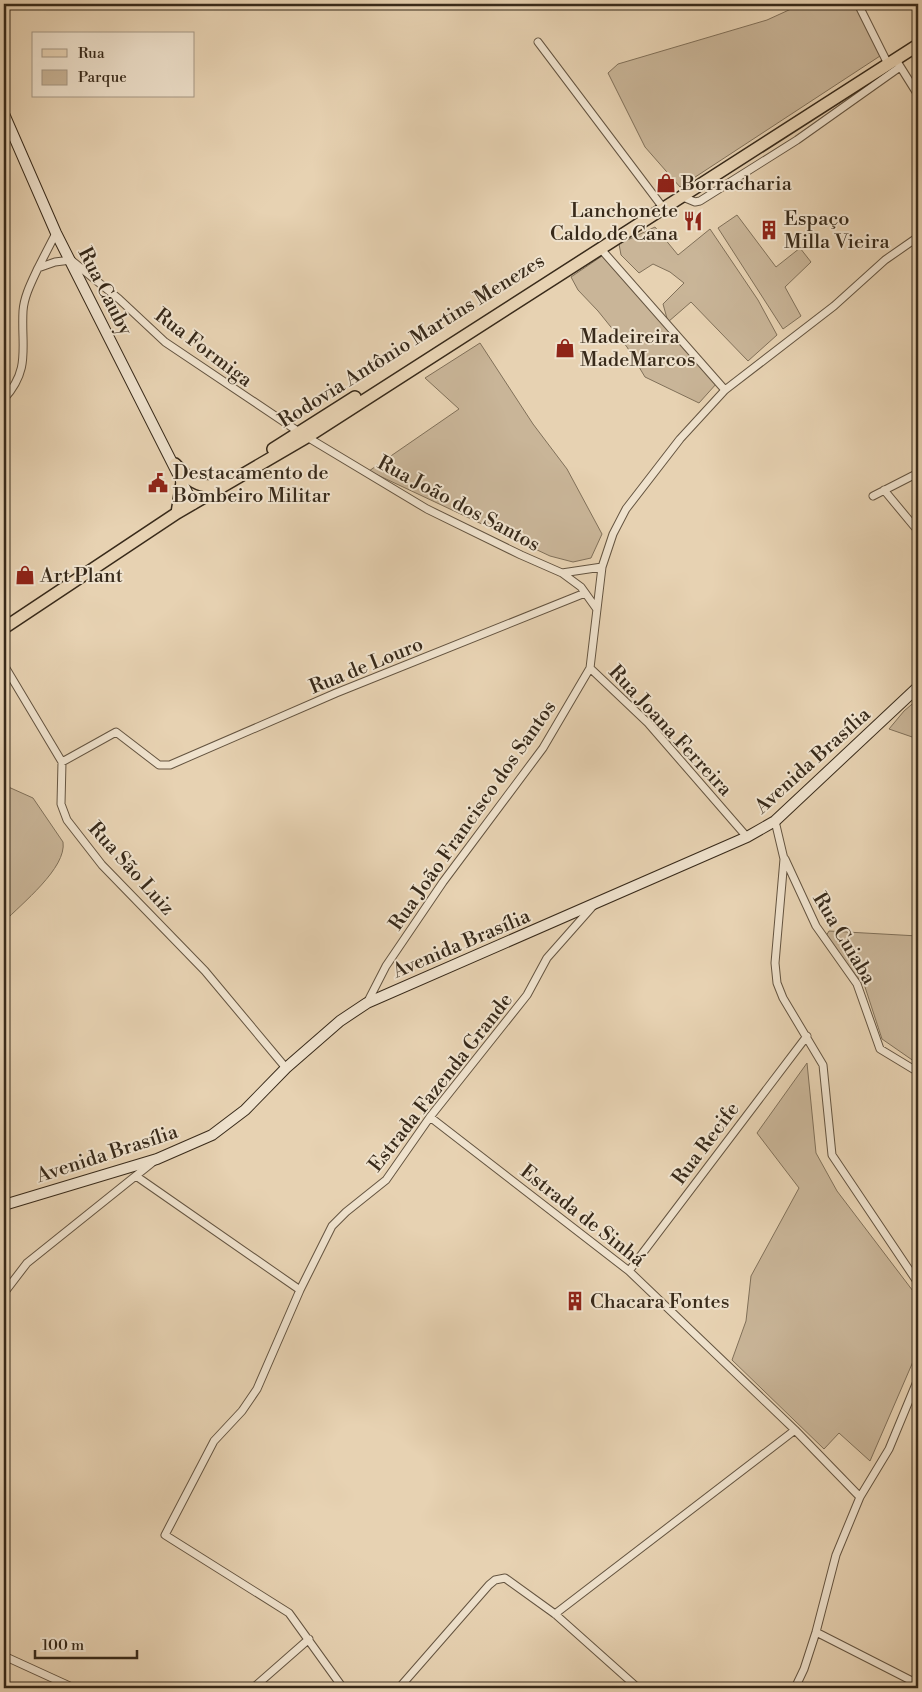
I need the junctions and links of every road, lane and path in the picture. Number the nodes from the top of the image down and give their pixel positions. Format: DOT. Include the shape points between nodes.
graph roads {
  1 [pos="858,4"];
  2 [pos="538,42"];
  3 [pos="918,43"];
  4 [pos="894,63"];
  5 [pos="918,95"];
  6 [pos="4,114"];
  7 [pos="661,205"];
  8 [pos="56,233"];
  9 [pos="918,237"];
  10 [pos="600,248"];
  11 [pos="72,260"];
  12 [pos="38,268"];
  13 [pos="725,390"];
  14 [pos="4,399"];
  15 [pos="303,435"];
  16 [pos="174,464"];
  17 [pos="918,473"];
  18 [pos="182,482"];
  19 [pos="219,484"];
  20 [pos="884,490"];
  21 [pos="204,496"];
  22 [pos="873,496"];
  23 [pos="193,504"];
  24 [pos="177,513"];
  25 [pos="918,531"];
  26 [pos="602,567"];
  27 [pos="562,573"];
  28 [pos="586,593"];
  29 [pos="596,608"];
  30 [pos="4,628"];
  31 [pos="4,665"];
  32 [pos="590,668"];
  33 [pos="918,687"];
  34 [pos="62,762"];
  35 [pos="775,821"];
  36 [pos="747,837"];
  37 [pos="784,859"];
  38 [pos="594,904"];
  39 [pos="367,1003"];
  40 [pos="807,1036"];
  41 [pos="286,1068"];
  42 [pos="918,1072"];
  43 [pos="430,1117"];
  44 [pos="157,1159"];
  45 [pos="136,1176"];
  46 [pos="4,1205"];
  47 [pos="628,1270"];
  48 [pos="918,1283"];
  49 [pos="300,1290"];
  50 [pos="4,1293"];
  51 [pos="918,1379"];
  52 [pos="795,1430"];
  53 [pos="860,1497"];
  54 [pos="555,1614"];
  55 [pos="816,1632"];
  56 [pos="309,1639"];
  57 [pos="4,1656"];
  58 [pos="918,1684"];
  59 [pos="74,1688"];
  60 [pos="254,1688"];
  61 [pos="343,1688"];
  62 [pos="399,1688"];
  63 [pos="638,1688"];
  64 [pos="795,1688"];
  1 -- 4 [label="street"];
  2 -- 7 [label="street"];
  3 -- 4 [label="main road, Rodovia Antônio Martins Menezes"];
  4 -- 5 [label="street"];
  4 -- 7 [label="main road, Rodovia Antônio Martins Menezes"];
  4 -- 10 [label="main road, Rodovia Antônio Martins Menezes"];
  6 -- 8 [label="main road, Rua Cauby"];
  7 -- 15 [label="main road, Rodovia Antônio Martins Menezes" via="506,300"];
  8 -- 11 [label="main road, Rua Cauby"];
  8 -- 12 [label="street"];
  9 -- 13 [label="street, Rua João Francisco dos Santos"];
  10 -- 13 [label="street"];
  10 -- 15 [label="main road, Rodovia Antônio Martins Menezes"];
  11 -- 12 [label="street"];
  11 -- 15 [label="street, Rua Formiga" via="165,342"];
  11 -- 16 [label="main road, Rua Cauby"];
  12 -- 14 [label="street" via="23,310 23,366 18,380"];
  13 -- 26 [label="street, Rua João Francisco dos Santos" via="680,439 626,509"];
  15 -- 19 [label="main road, Rodovia Antônio Martins Menezes"];
  15 -- 21 [label="main road, Rodovia Antônio Martins Menezes"];
  15 -- 27 [label="street, Rua João dos Santos" via="427,509"];
  16 -- 18 [label="main road, Rua Cauby"];
  16 -- 19 [label="main road" via="193,482"];
  17 -- 20 [label="street"];
  18 -- 23 [label="main road, Rua Cauby"];
  18 -- 24 [label="main road"];
  19 -- 21 [label="main road, Rodovia Antônio Martins Menezes"];
  20 -- 22 [label="street"];
  20 -- 25 [label="street"];
  21 -- 23 [label="main road, Rodovia Antônio Martins Menezes"];
  23 -- 24 [label="main road, Rodovia Antônio Martins Menezes"];
  24 -- 30 [label="main road, Rodovia Antônio Martins Menezes"];
  26 -- 27 [label="street"];
  26 -- 29 [label="street, Rua João Francisco dos Santos"];
  27 -- 28 [label="street, Rua João dos Santos"];
  28 -- 29 [label="street, Rua João dos Santos"];
  28 -- 34 [label="street, Rua de Louro" via="336,693 170,765 159,765 119,733 112,733"];
  29 -- 32 [label="street, Rua João Francisco dos Santos"];
  31 -- 34 [label="street"];
  32 -- 36 [label="street, Rua Joana Ferreira" via="648,723"];
  32 -- 39 [label="street, Rua João Francisco dos Santos" via="543,748 443,882 389,962"];
  33 -- 35 [label="main road, Avenida Brasília"];
  34 -- 41 [label="street, Rua São Luiz" via="61,804 67,820 106,869 205,970"];
  35 -- 36 [label="main road, Avenida Brasília"];
  35 -- 37 [label="street"];
  36 -- 38 [label="main road, Avenida Brasília"];
  37 -- 40 [label="street" via="775,974 783,998"];
  37 -- 42 [label="street, Rua Cuiaba" via="816,926 857,984 880,1049"];
  38 -- 39 [label="main road, Avenida Brasília"];
  38 -- 43 [label="street, Estrada Fazenda Grande" via="547,958 527,995"];
  39 -- 41 [label="main road, Avenida Brasília"];
  40 -- 47 [label="street, Rua Recife"];
  40 -- 48 [label="street" via="823,1065 832,1155"];
  41 -- 44 [label="main road, Avenida Brasília" via="245,1110 212,1135"];
  43 -- 47 [label="street, Estrada de Sinhá"];
  43 -- 49 [label="street, Estrada Fazenda Grande" via="386,1180 332,1226"];
  44 -- 45 [label="street"];
  44 -- 46 [label="main road, Avenida Brasília"];
  45 -- 49 [label="street"];
  45 -- 50 [label="street" via="27,1263"];
  47 -- 52 [label="street, Estrada de Sinhá"];
  49 -- 56 [label="street, Estrada Fazenda Grande" via="257,1389 214,1442 165,1535 279,1606 292,1616"];
  51 -- 53 [label="street" via="889,1450"];
  52 -- 53 [label="street, Estrada de Sinhá"];
  52 -- 54 [label="street"];
  53 -- 55 [label="street" via="836,1555"];
  54 -- 62 [label="street" via="511,1580 495,1580"];
  54 -- 63 [label="street"];
  55 -- 58 [label="street"];
  55 -- 64 [label="street"];
  56 -- 60 [label="street"];
  56 -- 61 [label="street"];
  57 -- 59 [label="street"];
}
